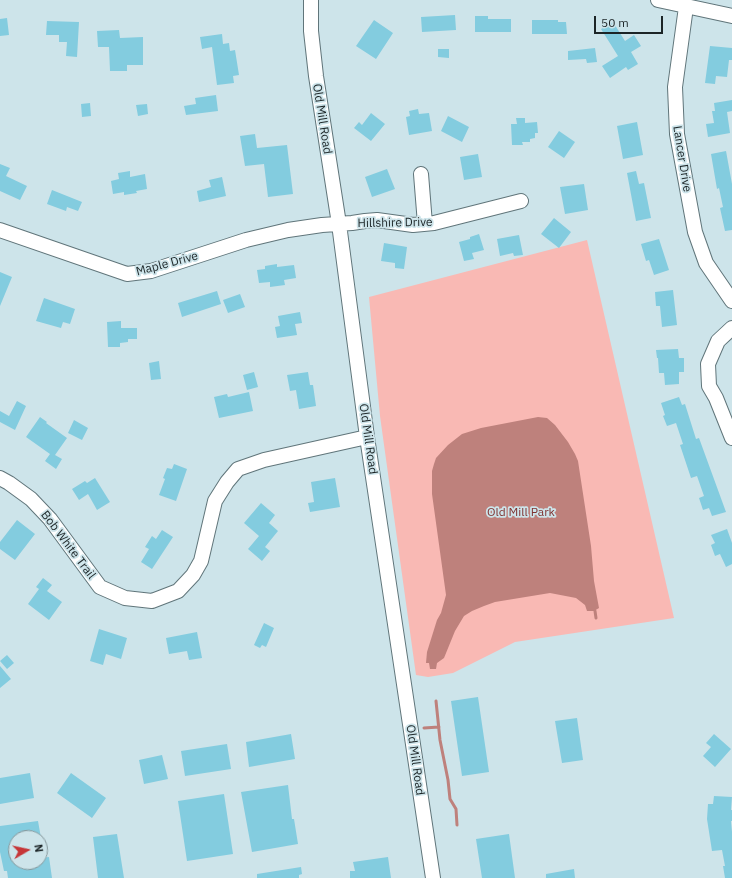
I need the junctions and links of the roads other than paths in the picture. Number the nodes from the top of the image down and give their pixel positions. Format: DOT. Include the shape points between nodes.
graph roads {
  1 [pos="311,0"];
  2 [pos="658,0"];
  3 [pos="686,7"];
  4 [pos="732,16"];
  5 [pos="421,174"];
  6 [pos="521,201"];
  7 [pos="339,224"];
  8 [pos="425,224"];
  9 [pos="0,230"];
  10 [pos="732,302"];
  11 [pos="732,328"];
  12 [pos="367,437"];
  13 [pos="732,438"];
  14 [pos="0,478"];
  15 [pos="433,878"];
  1 -- 7 [label="street, Old Mill Road" via="311,31 316,76"];
  2 -- 3 [label="street"];
  3 -- 4 [label="street"];
  3 -- 10 [label="street, Lancer Drive" via="675,87 677,134 695,232 706,263"];
  5 -- 8 [label="street"];
  6 -- 8 [label="street, Hillshire Drive"];
  7 -- 8 [label="street, Hillshire Drive" via="377,220"];
  7 -- 9 [label="street, Maple Drive" via="264,235 151,271 127,274"];
  7 -- 12 [label="street, Old Mill Road"];
  11 -- 13 [label="street" via="718,341 708,364 709,386"];
  12 -- 14 [label="street, Bob White Trail" via="264,460 238,469 215,501 201,561 193,576 178,591 152,602 125,598 100,587 50,519 31,499"];
  12 -- 15 [label="street, Old Mill Road"];
}
